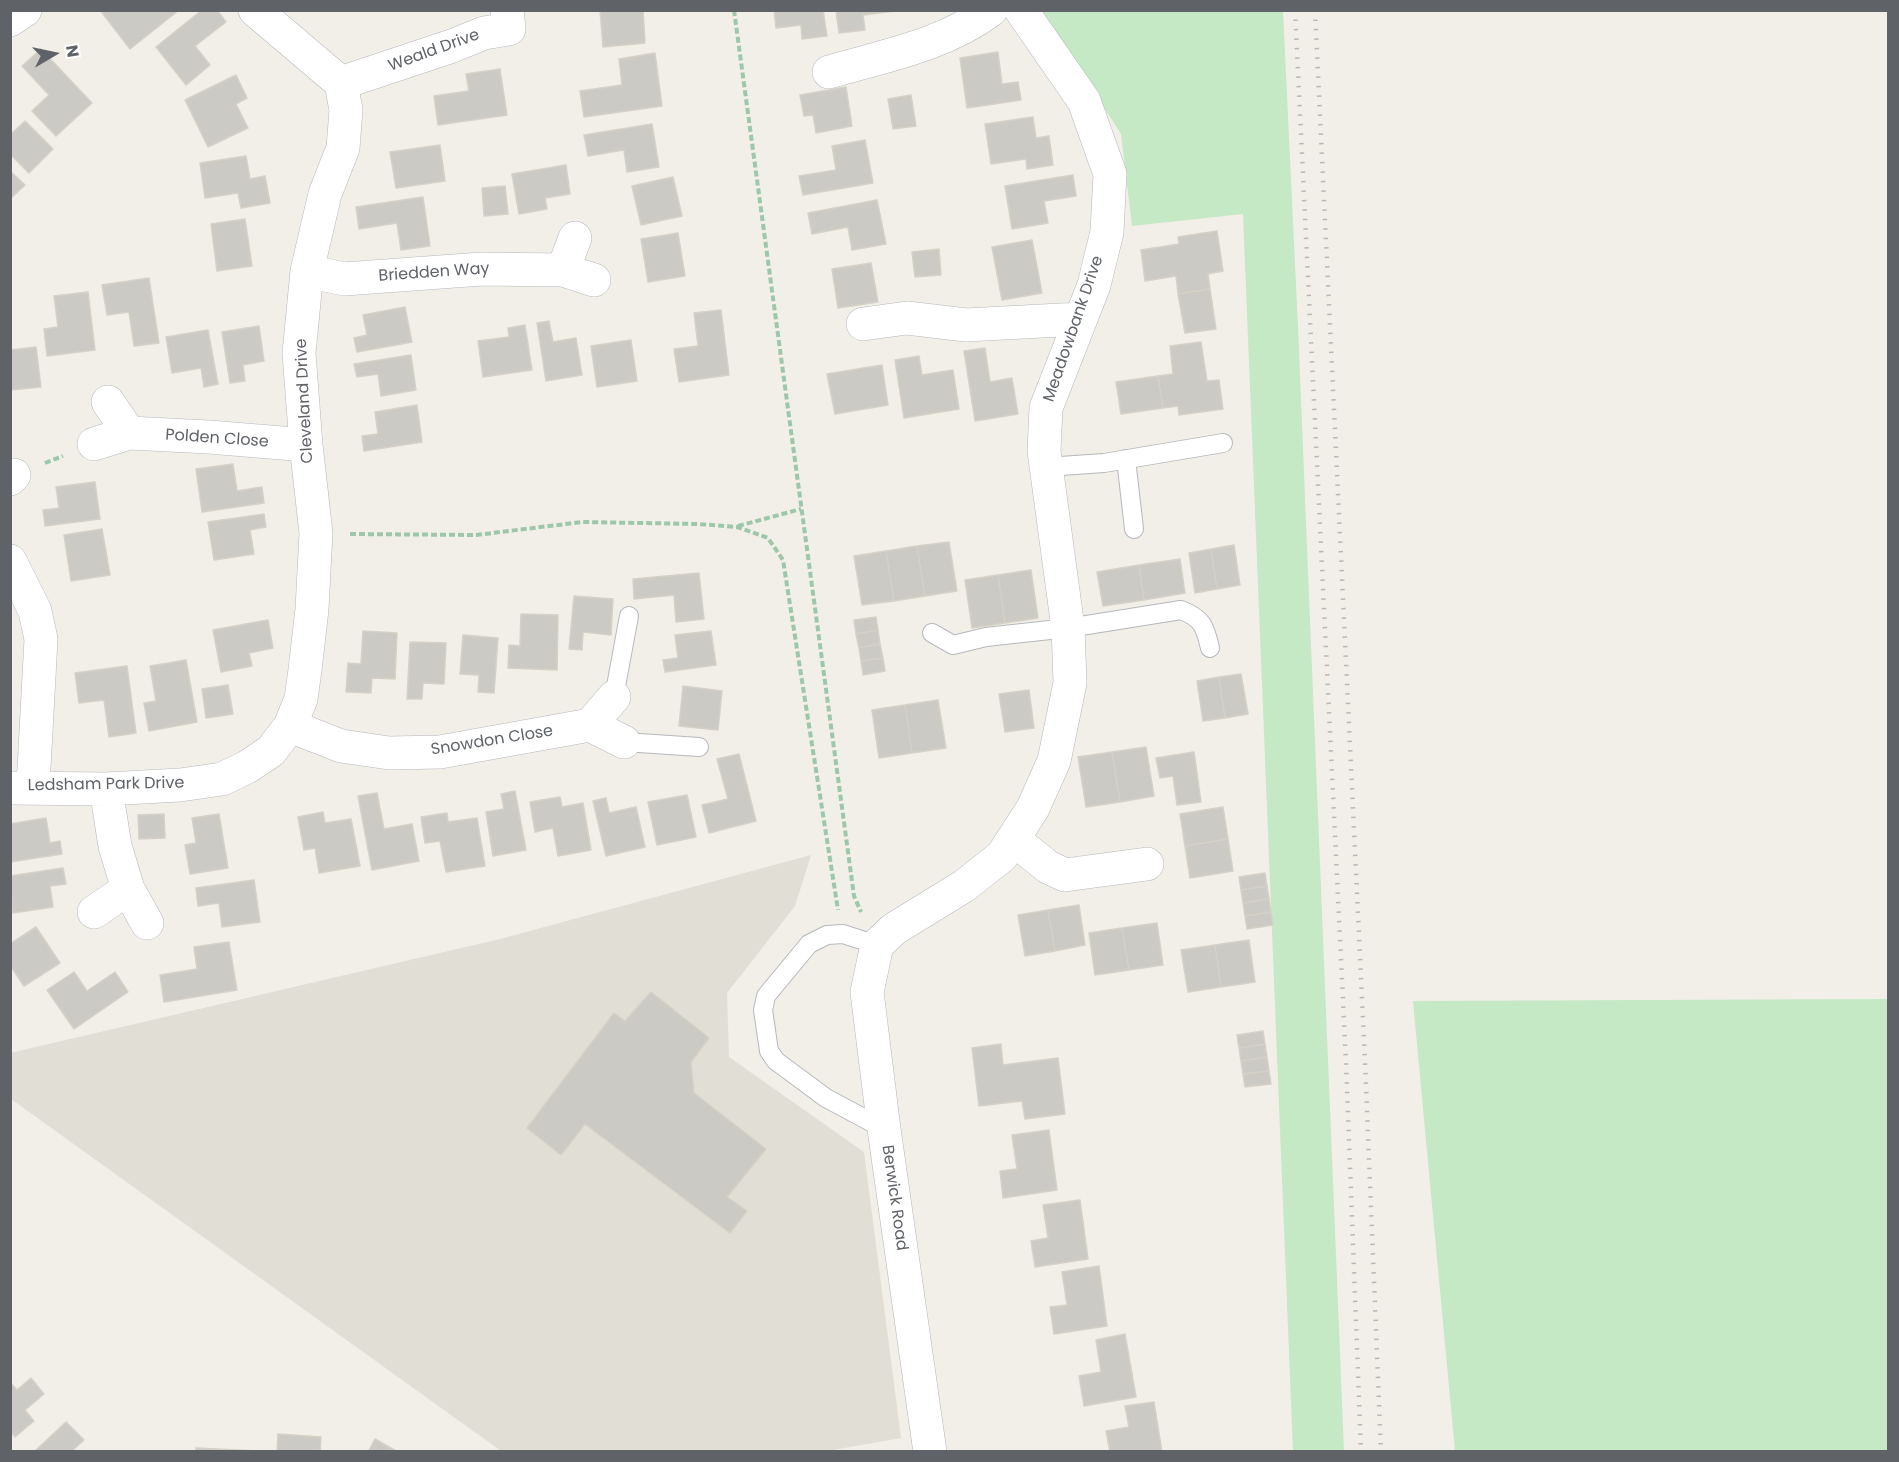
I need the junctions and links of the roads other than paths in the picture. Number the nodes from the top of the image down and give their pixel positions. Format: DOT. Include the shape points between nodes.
graph roads {
  1 [pos="25,10"];
  2 [pos="255,10"];
  3 [pos="507,10"];
  4 [pos="991,10"];
  5 [pos="1021,10"];
  6 [pos="10,20"];
  7 [pos="829,72"];
  8 [pos="341,83"];
  9 [pos="575,238"];
  10 [pos="563,270"];
  11 [pos="307,271"];
  12 [pos="594,280"];
  13 [pos="1080,319"];
  14 [pos="863,324"];
  15 [pos="108,402"];
  16 [pos="129,433"];
  17 [pos="1223,443"];
  18 [pos="94,444"];
  19 [pos="306,445"];
  20 [pos="1126,459"];
  21 [pos="1046,467"];
  22 [pos="1134,529"];
  23 [pos="10,561"];
  24 [pos="629,616"];
  25 [pos="1068,628"];
  26 [pos="932,633"];
  27 [pos="1210,648"];
  28 [pos="615,697"];
  29 [pos="590,725"];
  30 [pos="290,726"];
  31 [pos="624,742"];
  32 [pos="699,747"];
  33 [pos="22,787"];
  34 [pos="106,789"];
  35 [pos="1013,839"];
  36 [pos="1147,864"];
  37 [pos="129,889"];
  38 [pos="94,912"];
  39 [pos="147,923"];
  40 [pos="877,945"];
  41 [pos="884,1129"];
  42 [pos="930,1452"];
  1 -- 6 [label="street"];
  2 -- 8 [label="street"];
  3 -- 8 [label="street, Weald Drive" via="509,29 484,33"];
  4 -- 7 [label="street" via="934,42"];
  5 -- 13 [label="street, Meadowbank Drive" via="1084,101 1110,174 1107,232 1094,285"];
  8 -- 11 [label="street, Cleveland Drive" via="346,110 343,148 326,194"];
  9 -- 10 [label="street"];
  10 -- 11 [label="street, Briedden Way" via="482,268 344,279"];
  10 -- 12 [label="street, Briedden Way"];
  11 -- 19 [label="street, Cleveland Drive" via="299,353"];
  13 -- 14 [label="street" via="966,325 907,318"];
  13 -- 21 [label="street, Meadowbank Drive" via="1046,408"];
  15 -- 16 [label="street"];
  16 -- 18 [label="street, Polden Close"];
  16 -- 19 [label="street, Polden Close"];
  17 -- 20 [label="lane"];
  19 -- 30 [label="street, Cleveland Drive" via="316,533 312,609 301,699"];
  20 -- 21 [label="lane"];
  20 -- 22 [label="lane"];
  21 -- 25 [label="street, Meadowbank Drive"];
  23 -- 33 [label="street" via="36,611 41,639"];
  24 -- 28 [label="lane"];
  25 -- 26 [label="lane" via="953,645"];
  25 -- 27 [label="lane" via="1181,610 1195,616 1206,631"];
  25 -- 35 [label="street, Meadowbank Drive" via="1070,683 1054,761 1033,808"];
  28 -- 29 [label="street"];
  29 -- 30 [label="street, Snowdon Close" via="440,752 389,753 341,746"];
  29 -- 31 [label="street"];
  30 -- 34 [label="street, Ledsham Park Drive" via="271,750 222,779"];
  31 -- 32 [label="lane"];
  33 -- 34 [label="street, Ledsham Park Drive"];
  34 -- 37 [label="street" via="115,846"];
  35 -- 36 [label="street" via="1048,867 1065,875"];
  35 -- 40 [label="street, Meadowbank Drive" via="1002,856 964,886 894,929"];
  37 -- 38 [label="street"];
  37 -- 39 [label="street"];
  40 -- 41 [label="street, Berwick Road" via="867,992"];
  40 -- 41 [label="lane" via="843,934 827,935 809,944 766,996 763,1010 769,1051 776,1061 826,1098"];
  41 -- 42 [label="street, Berwick Road"];
}
